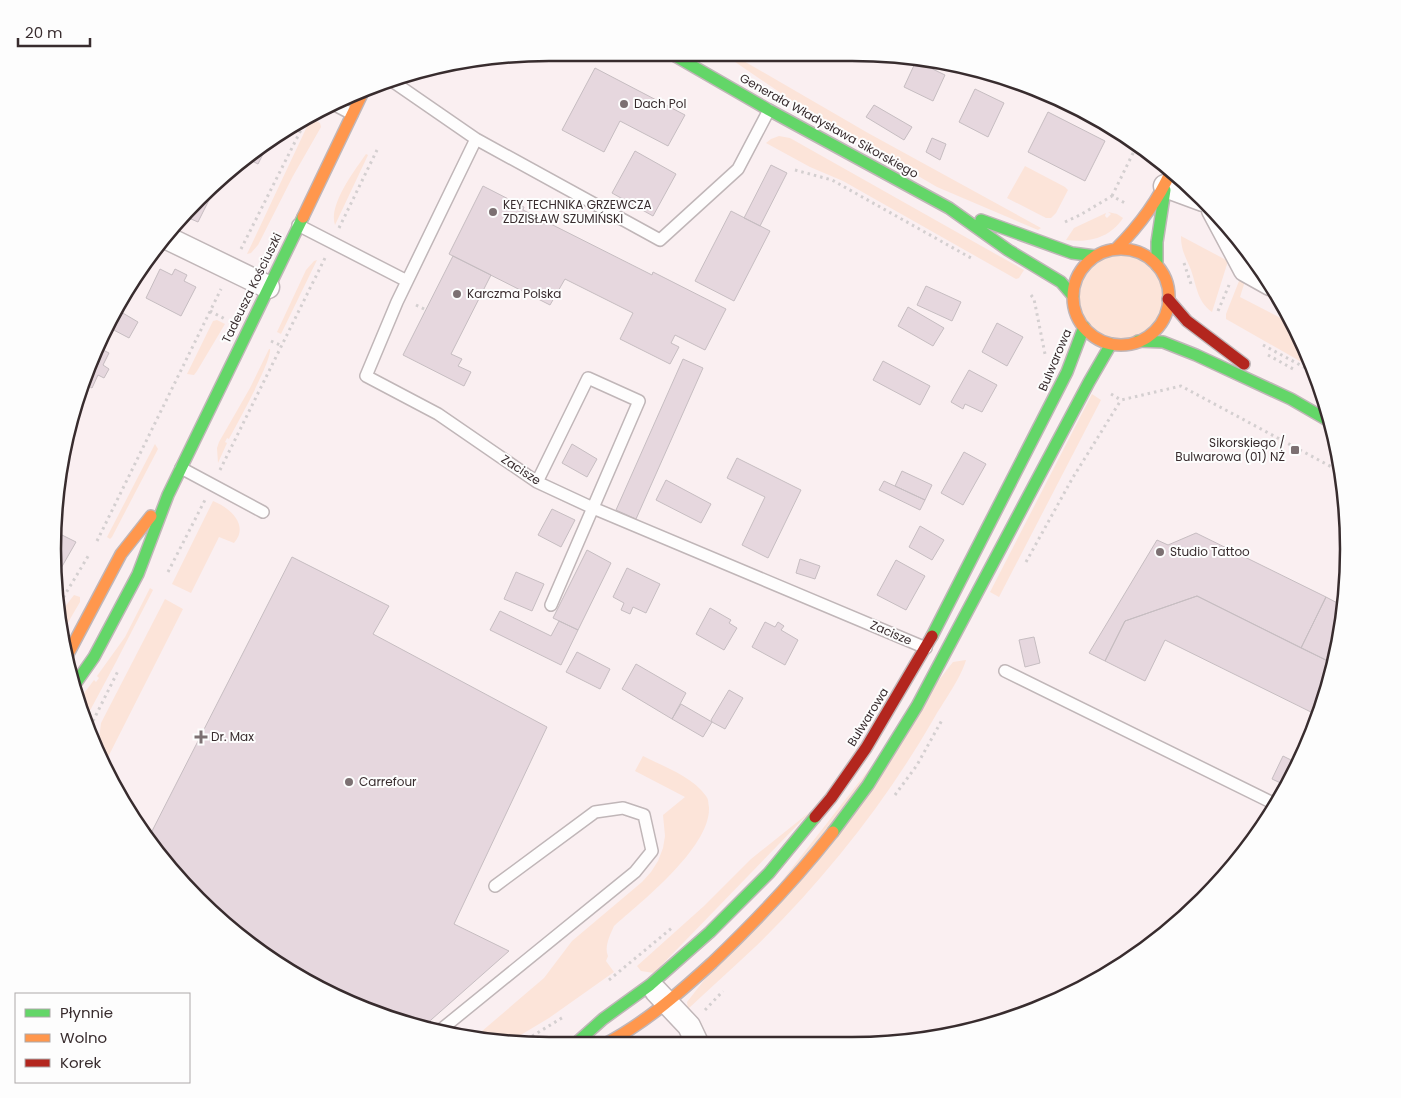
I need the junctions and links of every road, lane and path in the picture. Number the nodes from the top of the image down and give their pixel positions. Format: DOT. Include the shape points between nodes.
graph roads {
  1 [pos="684,61"];
  2 [pos="398,85"];
  3 [pos="359,99"];
  4 [pos="341,108"];
  5 [pos="769,110"];
  6 [pos="352,114"];
  7 [pos="301,129"];
  8 [pos="476,139"];
  9 [pos="377,150"];
  10 [pos="1134,151"];
  11 [pos="795,170"];
  12 [pos="1168,179"];
  13 [pos="1112,196"];
  14 [pos="949,208"];
  15 [pos="298,226"];
  16 [pos="1228,238"];
  17 [pos="172,240"];
  18 [pos="332,243"];
  19 [pos="1116,249"];
  20 [pos="1095,256"];
  21 [pos="1239,259"];
  22 [pos="1183,261"];
  23 [pos="980,263"];
  24 [pos="1157,265"];
  25 [pos="231,269"];
  26 [pos="1257,277"];
  27 [pos="407,281"];
  28 [pos="268,287"];
  29 [pos="1192,288"];
  30 [pos="1073,296"];
  31 [pos="1168,299"];
  32 [pos="1215,319"];
  33 [pos="1084,328"];
  34 [pos="1138,341"];
  35 [pos="1256,342"];
  36 [pos="1111,344"];
  37 [pos="1305,368"];
  38 [pos="1291,399"];
  39 [pos="1121,400"];
  40 [pos="1321,416"];
  41 [pos="1333,467"];
  42 [pos="182,468"];
  43 [pos="537,482"];
  44 [pos="213,485"];
  45 [pos="168,495"];
  46 [pos="593,508"];
  47 [pos="263,512"];
  48 [pos="96,542"];
  49 [pos="91,551"];
  50 [pos="164,580"];
  51 [pos="64,597"];
  52 [pos="551,605"];
  53 [pos="72,647"];
  54 [pos="926,648"];
  55 [pos="121,666"];
  56 [pos="1005,671"];
  57 [pos="79,678"];
  58 [pos="93,722"];
  59 [pos="1269,801"];
  60 [pos="495,886"];
  61 [pos="676,924"];
  62 [pos="604,984"];
  63 [pos="650,985"];
  64 [pos="666,1003"];
  65 [pos="446,1025"];
  66 [pos="583,1037"];
  67 [pos="621,1037"];
  68 [pos="694,1037"];
  1 -- 5 [label="main road, Generała Władysława Sikorskiego"];
  2 -- 8 [label="lane"];
  3 -- 6 [label="main road, Tadeusza Kościuszki"];
  4 -- 6 [label="lane"];
  5 -- 8 [label="lane" via="738,169 660,240"];
  5 -- 14 [label="main road, Generała Władysława Sikorskiego"];
  6 -- 15 [label="main road, Tadeusza Kościuszki"];
  7 -- 25 [label="path"];
  8 -- 27 [label="lane, Zacisze"];
  9 -- 18 [label="path"];
  10 -- 13 [label="path"];
  11 -- 23 [label="path" via="832,180"];
  12 -- 19 [label="main road" via="1130,236"];
  12 -- 24 [label="main road" via="1157,242"];
  14 -- 20 [label="main road, Generała Władysława Sikorskiego" via="1072,253"];
  14 -- 30 [label="main road, Generała Władysława Sikorskiego" via="1008,250 1061,282"];
  15 -- 18 [label="lane"];
  15 -- 28 [label="main road, Tadeusza Kościuszki"];
  16 -- 21 [label="street"];
  17 -- 25 [label="street"];
  18 -- 27 [label="lane"];
  18 -- 44 [label="path"];
  19 -- 20 [label="main road"];
  19 -- 24 [label="main road" via="1138,252"];
  20 -- 30 [label="main road" via="1079,273"];
  21 -- 26 [label="street" via="1245,270"];
  21 -- 32 [label="path"];
  22 -- 29 [label="path"];
  24 -- 31 [label="main road" via="1164,276"];
  25 -- 28 [label="street"];
  25 -- 48 [label="path"];
  27 -- 43 [label="lane, Zacisze" via="366,376 438,414"];
  28 -- 42 [label="main road, Tadeusza Kościuszki"];
  30 -- 33 [label="main road" via="1074,307"];
  31 -- 34 [label="main road" via="1160,325"];
  31 -- 38 [label="main road" via="1187,321"];
  33 -- 36 [label="main road"];
  33 -- 54 [label="main road, Bulwarowa" via="1067,372"];
  34 -- 36 [label="main road"];
  34 -- 38 [label="main road" via="1163,342"];
  35 -- 37 [label="path"];
  36 -- 64 [label="main road" via="948,649 889,752 851,809 809,863 758,918"];
  38 -- 40 [label="main road"];
  39 -- 41 [label="path" via="1181,386"];
  42 -- 44 [label="lane"];
  42 -- 45 [label="main road, Tadeusza Kościuszki"];
  43 -- 46 [label="lane, Zacisze"];
  43 -- 46 [label="lane" via="588,378 631,397 639,401"];
  44 -- 47 [label="lane"];
  44 -- 50 [label="path"];
  45 -- 53 [label="main road, Tadeusza Kościuszki" via="121,554"];
  45 -- 57 [label="main road, Tadeusza Kościuszki" via="138,574 94,657"];
  46 -- 52 [label="lane"];
  46 -- 54 [label="lane, Zacisze"];
  49 -- 51 [label="path"];
  54 -- 63 [label="main road, Bulwarowa" via="866,748 791,848 745,898"];
  55 -- 58 [label="path"];
  56 -- 59 [label="lane"];
  60 -- 65 [label="lane" via="595,812 623,808 644,815 652,851 635,872"];
  61 -- 62 [label="path"];
  63 -- 64 [label="street"];
  63 -- 66 [label="main road, Bulwarowa"];
  64 -- 67 [label="main road"];
  64 -- 68 [label="street" via="689,1026"];
}
